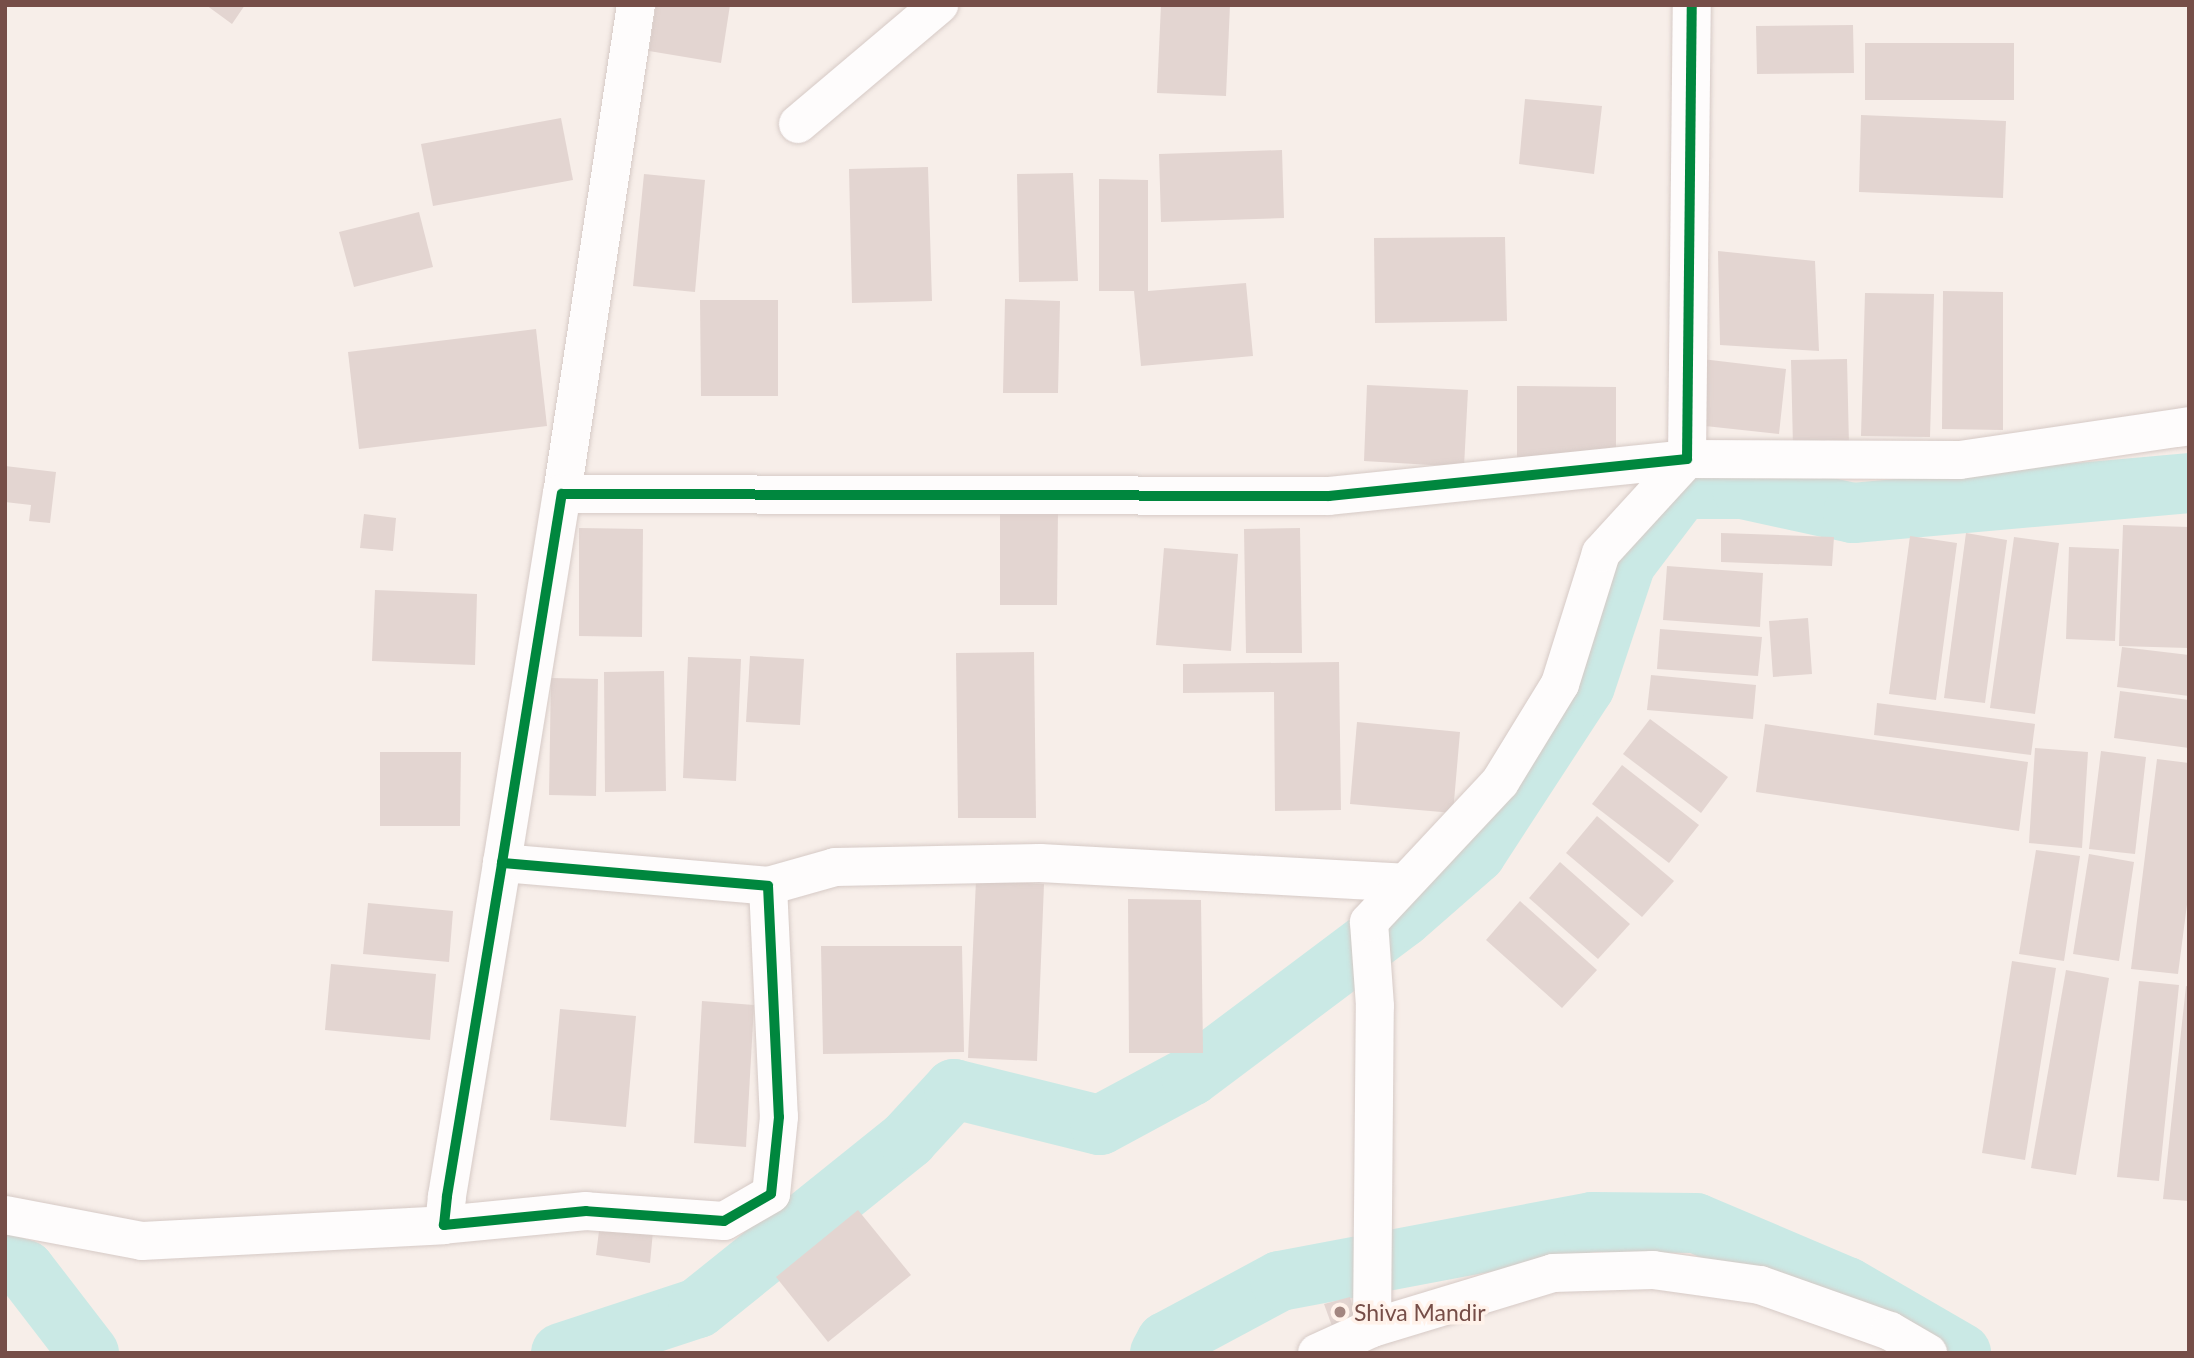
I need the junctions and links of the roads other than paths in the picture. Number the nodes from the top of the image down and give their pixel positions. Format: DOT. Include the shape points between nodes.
graph roads {
  1 [pos="636,5"];
  2 [pos="939,5"];
  3 [pos="1692,5"];
  4 [pos="798,124"];
  5 [pos="2189,426"];
  6 [pos="1687,459"];
  7 [pos="562,494"];
  8 [pos="502,863"];
  9 [pos="1404,883"];
  10 [pos="768,886"];
  11 [pos="5,1215"];
  12 [pos="444,1224"];
  13 [pos="1371,1315"];
  14 [pos="1317,1353"];
  15 [pos="1928,1353"];
  1 -- 7 [label="street"];
  2 -- 4 [label="street"];
  3 -- 6 [label="street"];
  5 -- 6 [label="street" via="1960,460"];
  6 -- 7 [label="street" via="1329,496"];
  6 -- 9 [label="street" via="1601,553 1560,684 1500,782"];
  7 -- 8 [label="street"];
  8 -- 10 [label="street"];
  8 -- 12 [label="street"];
  9 -- 10 [label="street" via="1040,863 835,867"];
  9 -- 13 [label="street" via="1368,922 1375,1006"];
  10 -- 12 [label="street" via="779,1117 771,1194 724,1221 586,1212"];
  11 -- 12 [label="street" via="142,1241"];
  13 -- 14 [label="street"];
  13 -- 15 [label="street" via="1553,1273 1653,1270 1760,1285 1891,1331"];
}
